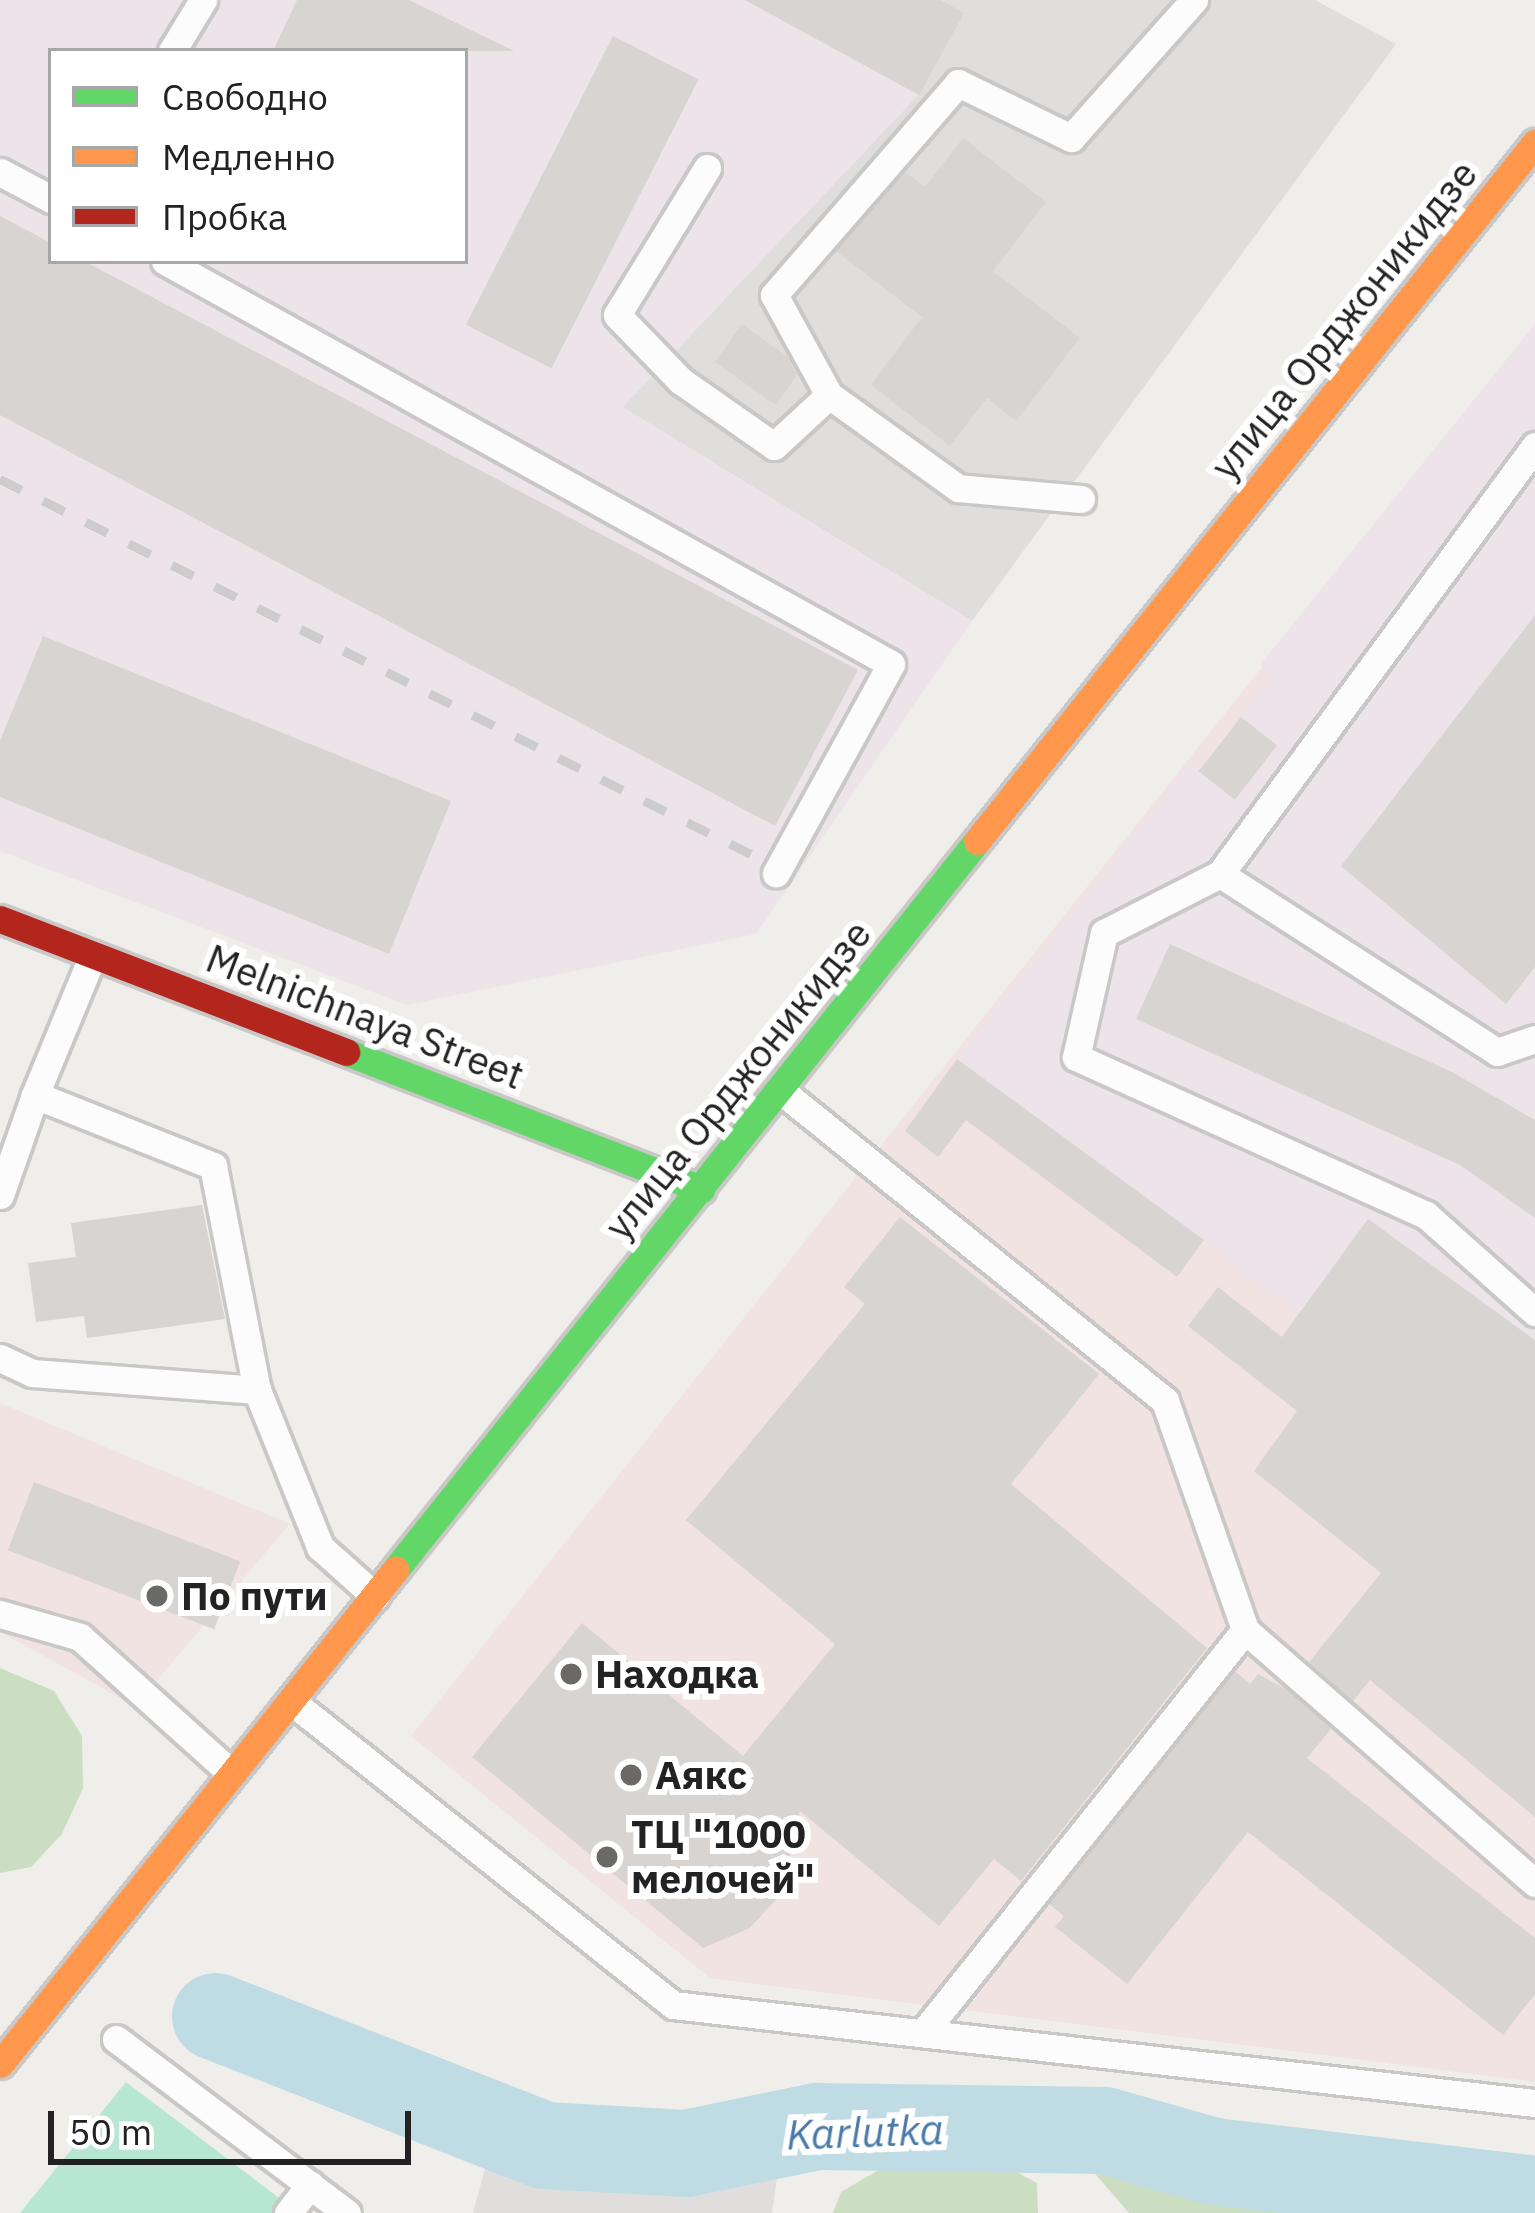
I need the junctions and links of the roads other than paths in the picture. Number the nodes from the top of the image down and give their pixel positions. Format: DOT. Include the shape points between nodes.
graph roads {
  1 [pos="203,0"];
  2 [pos="1194,0"];
  3 [pos="174,48"];
  4 [pos="1535,143"];
  5 [pos="707,168"];
  6 [pos="0,172"];
  7 [pos="48,197"];
  8 [pos="170,264"];
  9 [pos="829,395"];
  10 [pos="1535,446"];
  11 [pos="1082,500"];
  12 [pos="776,873"];
  13 [pos="1220,874"];
  14 [pos="0,919"];
  15 [pos="94,955"];
  16 [pos="1535,1039"];
  17 [pos="780,1090"];
  18 [pos="34,1095"];
  19 [pos="701,1190"];
  20 [pos="0,1195"];
  21 [pos="1535,1312"];
  22 [pos="0,1358"];
  23 [pos="257,1390"];
  24 [pos="375,1595"];
  25 [pos="0,1614"];
  26 [pos="1245,1630"];
  27 [pos="291,1702"];
  28 [pos="235,1776"];
  29 [pos="1535,1883"];
  30 [pos="923,2033"];
  31 [pos="116,2039"];
  32 [pos="0,2063"];
  33 [pos="1535,2103"];
  34 [pos="310,2185"];
  35 [pos="288,2213"];
  36 [pos="347,2213"];
  1 -- 3 [label="lane"];
  2 -- 9 [label="lane" via="1071,138 958,83 774,295"];
  4 -- 17 [label="main road, улица Орджоникидзе"];
  5 -- 9 [label="lane" via="617,315 681,381 774,446"];
  6 -- 7 [label="lane"];
  8 -- 12 [label="lane" via="891,664"];
  9 -- 11 [label="lane" via="958,488"];
  10 -- 13 [label="lane"];
  13 -- 16 [label="lane" via="1497,1052"];
  13 -- 21 [label="lane" via="1104,933 1076,1058 1426,1215"];
  14 -- 15 [label="main road, Melnichnaya Street"];
  15 -- 18 [label="lane"];
  15 -- 19 [label="main road, Melnichnaya Street"];
  17 -- 19 [label="main road, улица Орджоникидзе"];
  17 -- 26 [label="lane" via="1165,1401"];
  18 -- 20 [label="lane"];
  18 -- 23 [label="lane" via="213,1166"];
  19 -- 24 [label="main road, улица Орджоникидзе"];
  22 -- 23 [label="lane" via="32,1373"];
  23 -- 24 [label="lane" via="320,1547"];
  24 -- 27 [label="main road, улица Орджоникидзе"];
  25 -- 28 [label="lane" via="80,1637"];
  26 -- 29 [label="lane"];
  26 -- 30 [label="lane"];
  27 -- 28 [label="main road, улица Орджоникидзе"];
  27 -- 30 [label="lane" via="673,2005"];
  28 -- 32 [label="main road, улица Орджоникидзе"];
  30 -- 33 [label="lane"];
  31 -- 34 [label="lane"];
  34 -- 35 [label="lane"];
  34 -- 36 [label="lane"];
}
